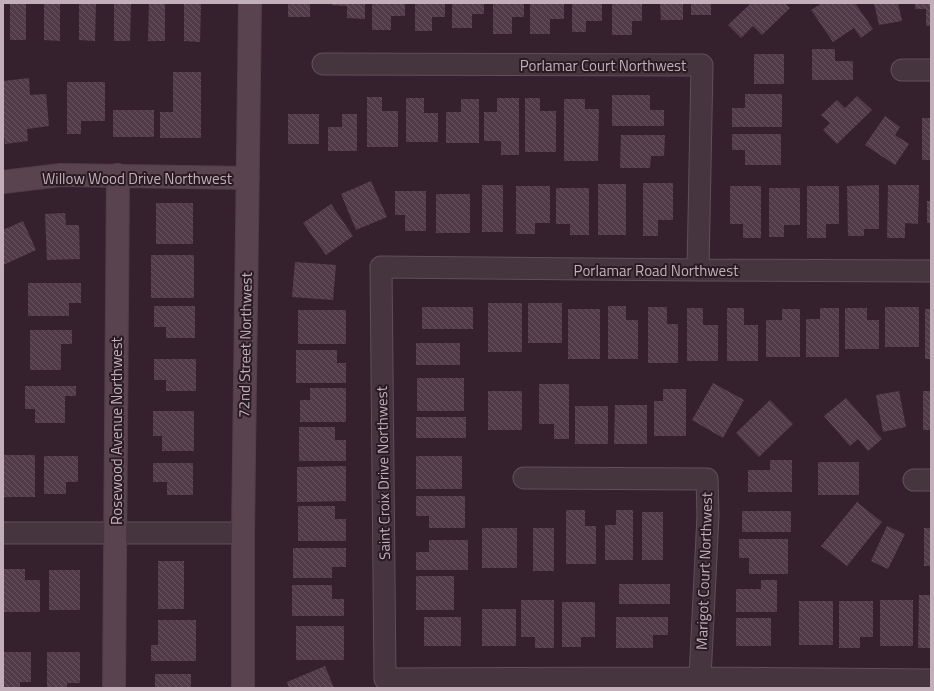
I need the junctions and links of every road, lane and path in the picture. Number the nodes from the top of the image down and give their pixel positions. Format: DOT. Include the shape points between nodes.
graph roads {
  1 [pos="250,3"];
  2 [pos="324,64"];
  3 [pos="902,70"];
  4 [pos="931,70"];
  5 [pos="118,175"];
  6 [pos="248,178"];
  7 [pos="3,182"];
  8 [pos="381,267"];
  9 [pos="698,270"];
  10 [pos="931,271"];
  11 [pos="524,478"];
  12 [pos="3,533"];
  13 [pos="116,533"];
  14 [pos="243,533"];
  15 [pos="700,678"];
  16 [pos="931,680"];
  17 [pos="601,684"];
  18 [pos="114,688"];
  19 [pos="243,688"];
  1 -- 6 [label="street, 72nd Street Northwest"];
  2 -- 9 [label="street, Porlamar Court Northwest" via="702,65"];
  3 -- 4 [label="street"];
  5 -- 6 [label="street, Willow Wood Drive Northwest"];
  5 -- 7 [label="street, Willow Wood Drive Northwest" via="61,174"];
  5 -- 13 [label="street, Rosewood Avenue Northwest"];
  6 -- 14 [label="street, 72nd Street Northwest"];
  8 -- 9 [label="street, Porlamar Road Northwest"];
  8 -- 17 [label="street, Saint Croix Drive Northwest" via="385,679"];
  9 -- 10 [label="street, Porlamar Road Northwest"];
  11 -- 15 [label="street, Marigot Court Northwest" via="707,479 708,516"];
  12 -- 13 [label="street"];
  13 -- 14 [label="street"];
  13 -- 18 [label="street, Rosewood Avenue Northwest"];
  14 -- 19 [label="street, 72nd Street Northwest"];
  15 -- 16 [label="street"];
  15 -- 17 [label="street"];
}
